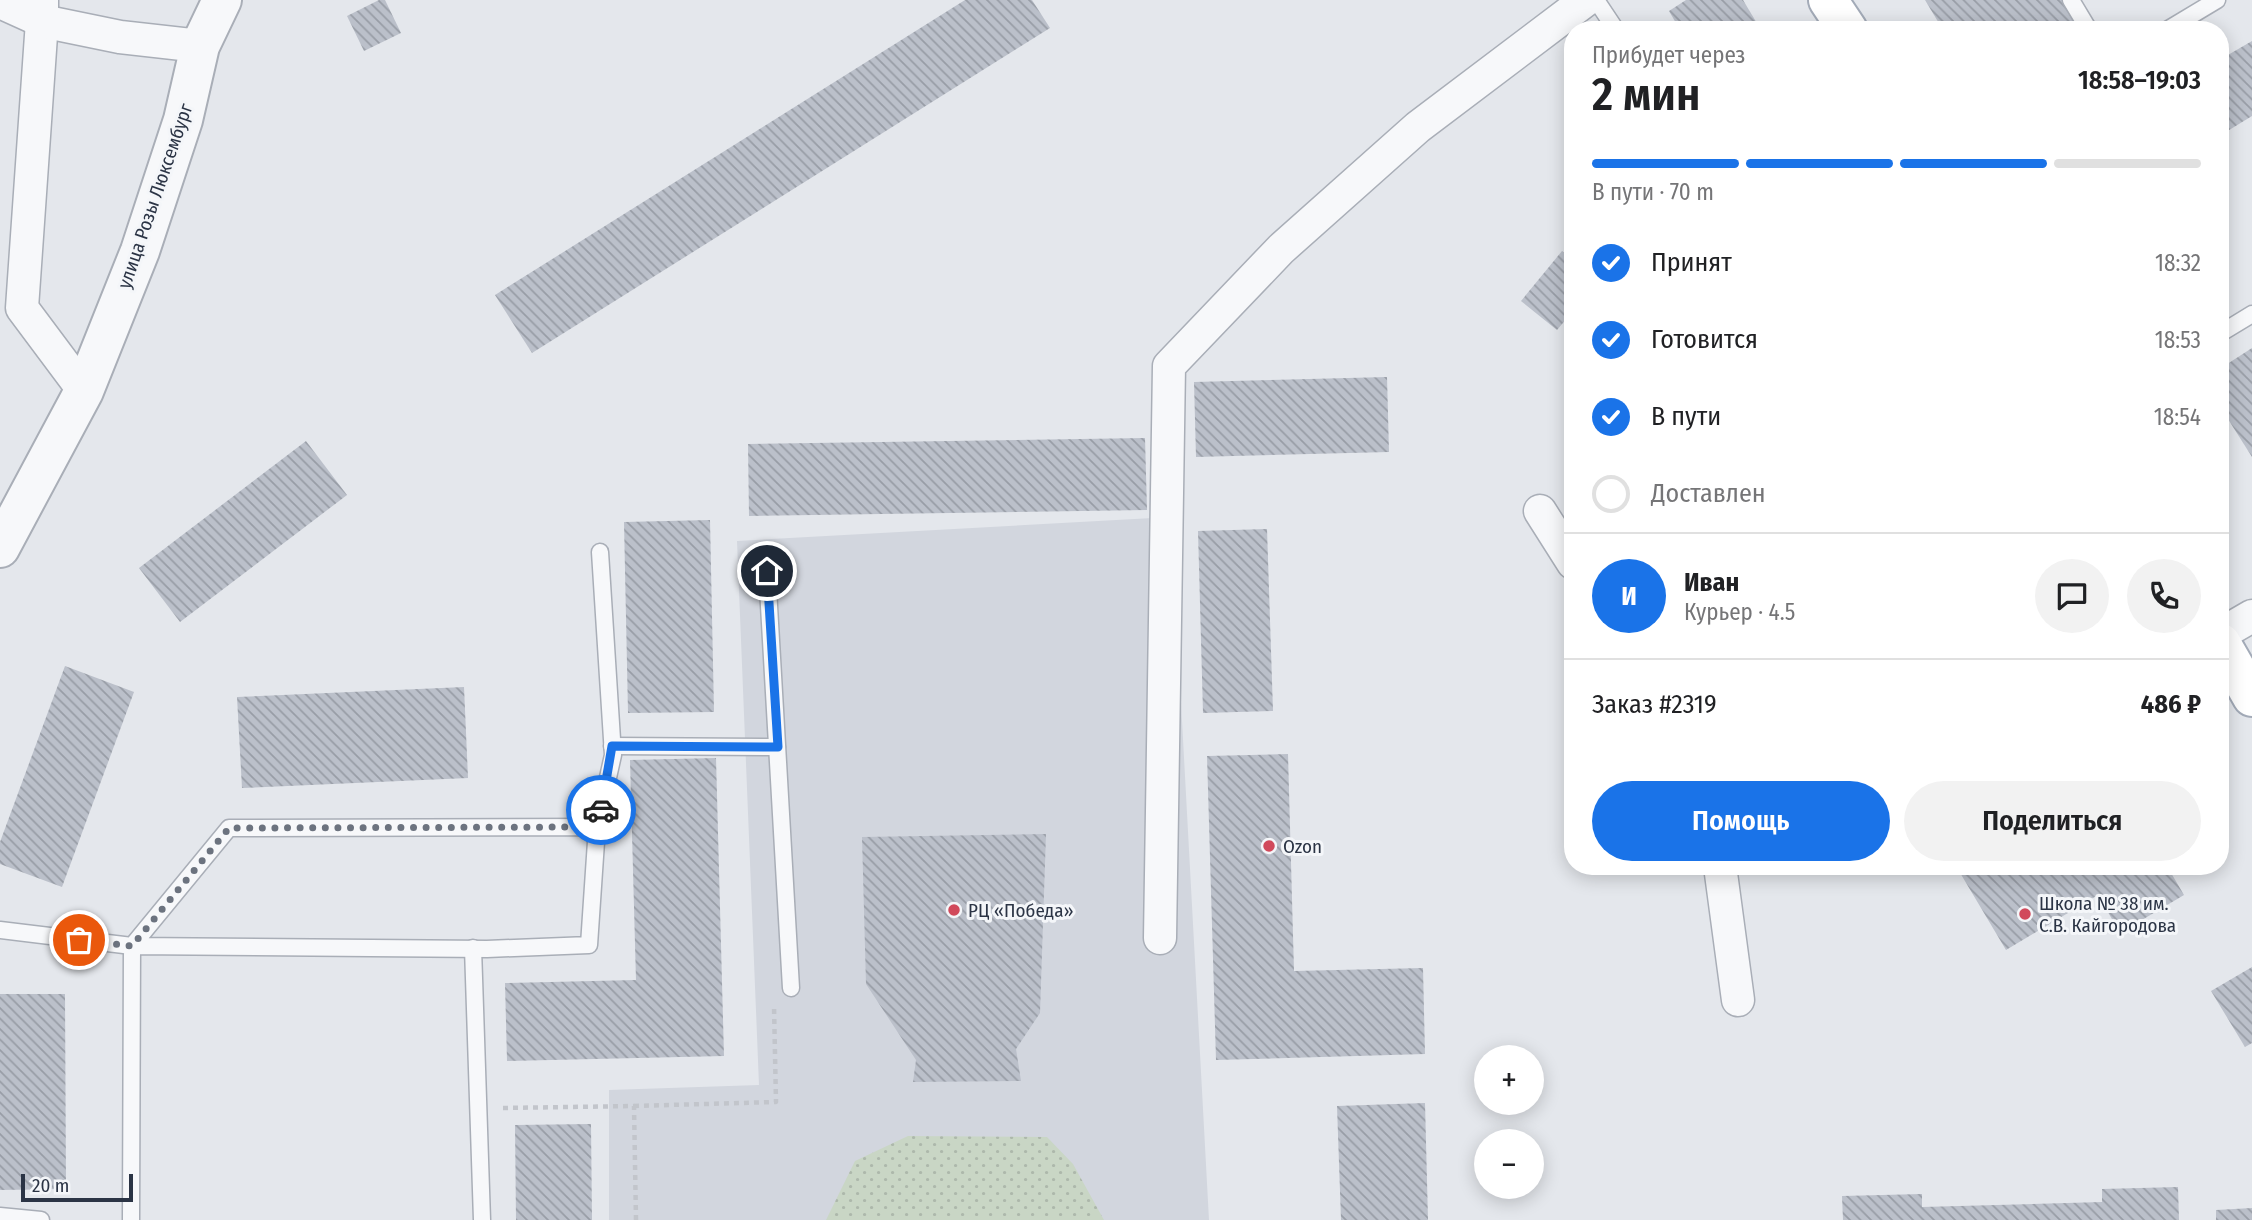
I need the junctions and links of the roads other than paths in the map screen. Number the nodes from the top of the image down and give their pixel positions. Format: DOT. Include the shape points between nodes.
graph roads {
  1 [pos="222,0"];
  2 [pos="1586,0"];
  3 [pos="1596,0"];
  4 [pos="1828,0"];
  5 [pos="2071,0"];
  6 [pos="2217,0"];
  7 [pos="0,2"];
  8 [pos="42,11"];
  9 [pos="1610,21"];
  10 [pos="1842,21"];
  11 [pos="2084,21"];
  12 [pos="2182,21"];
  13 [pos="201,46"];
  14 [pos="2252,314"];
  15 [pos="2229,328"];
  16 [pos="83,391"];
  17 [pos="1540,510"];
  18 [pos="0,548"];
  19 [pos="1564,549"];
  20 [pos="600,552"];
  21 [pos="767,571"];
  22 [pos="2252,616"];
  23 [pos="2229,629"];
  24 [pos="2229,657"];
  25 [pos="2252,697"];
  26 [pos="612,746"];
  27 [pos="778,747"];
  28 [pos="597,827"];
  29 [pos="1721,875"];
  30 [pos="0,930"];
  31 [pos="1160,938"];
  32 [pos="132,946"];
  33 [pos="473,948"];
  34 [pos="791,988"];
  35 [pos="1738,1000"];
  36 [pos="0,1216"];
  37 [pos="41,1220"];
  38 [pos="131,1220"];
  39 [pos="482,1220"];
  1 -- 13 [label="street, улица Розы Люксембург"];
  2 -- 31 [label="street" via="1418,127 1281,250 1169,366"];
  3 -- 9 [label="lane"];
  4 -- 10 [label="main road"];
  5 -- 11 [label="lane"];
  6 -- 12 [label="lane"];
  7 -- 8 [label="street"];
  8 -- 13 [label="street" via="120,37"];
  8 -- 16 [label="street" via="22,308"];
  13 -- 16 [label="street, улица Розы Люксембург" via="183,120 140,251"];
  14 -- 15 [label="lane"];
  16 -- 18 [label="street, улица Розы Люксембург"];
  17 -- 19 [label="street"];
  20 -- 26 [label="lane"];
  21 -- 27 [label="lane"];
  22 -- 23 [label="street"];
  24 -- 25 [label="main road"];
  26 -- 27 [label="lane"];
  26 -- 28 [label="lane"];
  27 -- 34 [label="lane"];
  28 -- 32 [label="lane" via="229,828"];
  28 -- 33 [label="lane" via="589,945"];
  29 -- 35 [label="street"];
  30 -- 32 [label="lane"];
  32 -- 33 [label="lane"];
  32 -- 38 [label="lane"];
  33 -- 39 [label="lane"];
  36 -- 37 [label="lane"];
}
